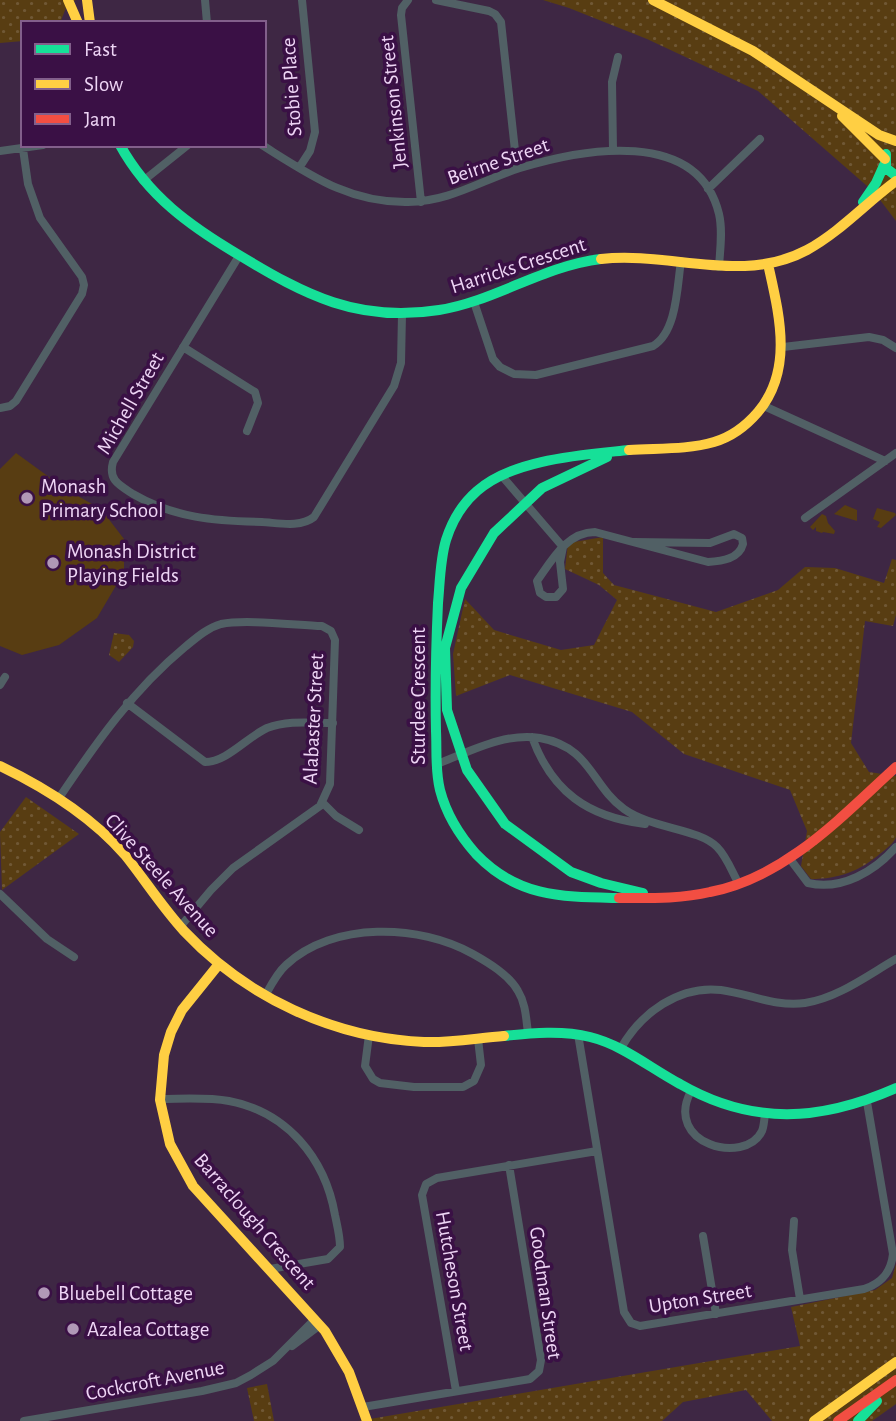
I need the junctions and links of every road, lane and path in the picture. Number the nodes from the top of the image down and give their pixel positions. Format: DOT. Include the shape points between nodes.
graph roads {
  1 [pos="68,0"];
  2 [pos="87,0"];
  3 [pos="205,0"];
  4 [pos="302,0"];
  5 [pos="408,0"];
  6 [pos="436,0"];
  7 [pos="653,0"];
  8 [pos="77,21"];
  9 [pos="90,21"];
  10 [pos="207,21"];
  11 [pos="618,57"];
  12 [pos="824,98"];
  13 [pos="760,139"];
  14 [pos="896,143"];
  15 [pos="33,147"];
  16 [pos="121,147"];
  17 [pos="186,147"];
  18 [pos="265,147"];
  19 [pos="23,149"];
  20 [pos="613,150"];
  21 [pos="0,151"];
  22 [pos="885,161"];
  23 [pos="299,168"];
  24 [pos="517,169"];
  25 [pos="896,178"];
  26 [pos="143,181"];
  27 [pos="708,188"];
  28 [pos="421,202"];
  29 [pos="849,221"];
  30 [pos="239,256"];
  31 [pos="681,261"];
  32 [pos="768,264"];
  33 [pos="719,267"];
  34 [pos="474,302"];
  35 [pos="402,314"];
  36 [pos="183,347"];
  37 [pos="783,347"];
  38 [pos="896,348"];
  39 [pos="764,405"];
  40 [pos="0,408"];
  41 [pos="247,431"];
  42 [pos="624,451"];
  43 [pos="896,453"];
  44 [pos="885,461"];
  45 [pos="501,475"];
  46 [pos="524,501"];
  47 [pos="805,518"];
  48 [pos="634,542"];
  49 [pos="563,547"];
  50 [pos="440,585"];
  51 [pos="459,588"];
  52 [pos="127,703"];
  53 [pos="332,723"];
  54 [pos="532,737"];
  55 [pos="461,755"];
  56 [pos="437,764"];
  57 [pos="0,766"];
  58 [pos="896,767"];
  59 [pos="59,798"];
  60 [pos="614,800"];
  61 [pos="323,803"];
  62 [pos="605,815"];
  63 [pos="659,826"];
  64 [pos="359,830"];
  65 [pos="896,847"];
  66 [pos="789,859"];
  67 [pos="586,878"];
  68 [pos="739,884"];
  69 [pos="0,894"];
  70 [pos="666,896"];
  71 [pos="584,897"];
  72 [pos="180,927"];
  73 [pos="74,957"];
  74 [pos="896,959"];
  75 [pos="219,964"];
  76 [pos="265,996"];
  77 [pos="528,1033"];
  78 [pos="578,1034"];
  79 [pos="369,1035"];
  80 [pos="478,1039"];
  81 [pos="621,1048"];
  82 [pos="896,1088"];
  83 [pos="691,1091"];
  84 [pos="159,1098"];
  85 [pos="867,1102"];
  86 [pos="765,1115"];
  87 [pos="597,1150"];
  88 [pos="509,1166"];
  89 [pos="896,1203"];
  90 [pos="885,1205"];
  91 [pos="794,1221"];
  92 [pos="703,1236"];
  93 [pos="270,1269"];
  94 [pos="800,1299"];
  95 [pos="716,1314"];
  96 [pos="318,1322"];
  97 [pos="896,1363"];
  98 [pos="896,1380"];
  99 [pos="896,1387"];
  100 [pos="456,1391"];
  101 [pos="363,1407"];
  102 [pos="821,1419"];
  103 [pos="24,1421"];
  104 [pos="367,1421"];
  105 [pos="838,1421"];
  106 [pos="858,1421"];
  1 -- 8 [label="street"];
  2 -- 9 [label="street"];
  3 -- 10 [label="street"];
  4 -- 23 [label="street, Stobie Place" via="315,132"];
  5 -- 28 [label="street, Jenkinson Street" via="401,15"];
  6 -- 24 [label="street" via="489,11 501,22"];
  7 -- 12 [label="street" via="752,51"];
  11 -- 20 [label="street" via="612,82"];
  12 -- 14 [label="street"];
  12 -- 22 [label="street"];
  13 -- 27 [label="street"];
  14 -- 22 [label="street, Harricks Crescent"];
  15 -- 19 [label="street"];
  16 -- 26 [label="street, Harricks Crescent"];
  17 -- 26 [label="street"];
  18 -- 23 [label="street, Beirne Street"];
  19 -- 21 [label="street"];
  19 -- 40 [label="street" via="40,218 84,285 16,401"];
  20 -- 24 [label="street, Beirne Street"];
  20 -- 27 [label="street, Beirne Street" via="668,158"];
  22 -- 25 [label="street"];
  22 -- 29 [label="street, Harricks Crescent" via="876,183"];
  23 -- 28 [label="street, Beirne Street" via="354,195 387,202"];
  24 -- 28 [label="street, Beirne Street" via="453,195"];
  25 -- 29 [label="street, Harricks Crescent"];
  26 -- 30 [label="street, Harricks Crescent" via="178,217"];
  27 -- 33 [label="street" via="720,222"];
  29 -- 32 [label="street, Harricks Crescent" via="821,243"];
  30 -- 35 [label="street, Harricks Crescent" via="322,300"];
  30 -- 36 [label="street, Michell Street"];
  31 -- 33 [label="street, Harricks Crescent"];
  31 -- 34 [label="street, Harricks Crescent" via="636,256 583,261"];
  31 -- 34 [label="street" via="670,328 660,342 536,375 514,374 493,359"];
  32 -- 33 [label="street, Harricks Crescent"];
  32 -- 37 [label="street, Sturdee Crescent"];
  34 -- 35 [label="street, Harricks Crescent"];
  35 -- 36 [label="street, Michell Street" via="401,363 394,386 318,513 304,523 186,516 146,501 113,479 113,462"];
  36 -- 41 [label="street" via="255,392 258,404"];
  37 -- 38 [label="street" via="869,337"];
  37 -- 39 [label="street, Sturdee Crescent" via="778,377"];
  39 -- 42 [label="street, Sturdee Crescent" via="740,430 717,442 693,448"];
  39 -- 44 [label="street"];
  42 -- 45 [label="street, Sturdee Crescent"];
  42 -- 46 [label="street, Sturdee Crescent" via="574,470"];
  43 -- 44 [label="street"];
  44 -- 47 [label="street"];
  45 -- 46 [label="street"];
  45 -- 50 [label="street, Sturdee Crescent" via="472,495 452,523 442,555"];
  46 -- 49 [label="street"];
  46 -- 51 [label="street, Sturdee Crescent" via="480,550"];
  48 -- 48 [label="street" via="710,542 734,534 743,544 737,555 708,562"];
  48 -- 49 [label="street" via="591,532"];
  49 -- 49 [label="street" via="563,589 556,597 546,597 537,581"];
  50 -- 51 [label="street"];
  50 -- 56 [label="street, Sturdee Crescent" via="434,654"];
  51 -- 55 [label="street, Sturdee Crescent" via="448,626 443,677"];
  52 -- 53 [label="street" via="205,762 215,761 280,724"];
  52 -- 53 [label="street, Alabaster Street" via="177,653 214,626 322,626 335,640"];
  52 -- 59 [label="street, Alabaster Street"];
  53 -- 61 [label="street, Alabaster Street" via="330,784"];
  54 -- 55 [label="street" via="502,740"];
  54 -- 60 [label="street" via="560,744 581,758"];
  54 -- 62 [label="street" via="559,785 583,805"];
  55 -- 56 [label="street"];
  55 -- 67 [label="street, Sturdee Crescent" via="483,796 512,831 549,860"];
  56 -- 71 [label="street, Sturdee Crescent" via="450,817 481,859 532,890"];
  57 -- 59 [label="street, Clive Steele Avenue"];
  58 -- 66 [label="street, Sturdee Crescent"];
  59 -- 72 [label="street, Clive Steele Avenue" via="118,848"];
  60 -- 62 [label="street"];
  60 -- 63 [label="street"];
  61 -- 64 [label="street"];
  61 -- 72 [label="street, Alabaster Street" via="225,875"];
  62 -- 63 [label="street"];
  63 -- 68 [label="street" via="715,845"];
  65 -- 66 [label="street" via="861,875 830,884 808,883"];
  66 -- 68 [label="street, Sturdee Crescent"];
  67 -- 70 [label="street, Sturdee Crescent"];
  67 -- 71 [label="street"];
  68 -- 70 [label="street, Sturdee Crescent" via="702,894"];
  69 -- 73 [label="street" via="47,939"];
  70 -- 71 [label="street, Sturdee Crescent"];
  72 -- 75 [label="street, Clive Steele Avenue"];
  74 -- 81 [label="street" via="841,990 808,1002 774,1003 722,990 691,992 654,1010"];
  75 -- 76 [label="street, Clive Steele Avenue"];
  75 -- 84 [label="street, Barraclough Crescent" via="183,1008 171,1032 161,1065"];
  76 -- 77 [label="street" via="284,967 328,941 365,932 413,932 456,945 503,975 523,1000"];
  76 -- 79 [label="street, Clive Steele Avenue" via="315,1020"];
  77 -- 78 [label="street, Clive Steele Avenue"];
  77 -- 80 [label="street, Clive Steele Avenue"];
  78 -- 81 [label="street, Clive Steele Avenue"];
  78 -- 87 [label="street, Upton Street"];
  79 -- 80 [label="street, Clive Steele Avenue" via="423,1042"];
  79 -- 80 [label="street" via="368,1073 380,1083 414,1087 463,1087 474,1082 481,1065"];
  81 -- 83 [label="street, Clive Steele Avenue"];
  82 -- 85 [label="street, Clive Steele Avenue"];
  83 -- 86 [label="street, Clive Steele Avenue" via="735,1109"];
  83 -- 86 [label="street" via="684,1106 685,1119 711,1146 728,1149 753,1140 761,1133"];
  84 -- 93 [label="street, Barraclough Crescent" via="167,1139 181,1169"];
  84 -- 93 [label="street" via="208,1099 250,1107 279,1121 309,1149 329,1186 340,1247 328,1259"];
  85 -- 86 [label="street, Clive Steele Avenue" via="817,1114"];
  85 -- 90 [label="street, Upton Street"];
  87 -- 88 [label="street, Hutcheson Street"];
  87 -- 95 [label="street, Upton Street" via="627,1318 640,1326"];
  88 -- 100 [label="street, Goodman Street" via="542,1364 530,1379"];
  88 -- 100 [label="street, Hutcheson Street" via="437,1178 423,1190"];
  89 -- 90 [label="street"];
  90 -- 94 [label="street, Upton Street" via="893,1254 882,1280 864,1289"];
  91 -- 94 [label="street" via="792,1250"];
  92 -- 95 [label="street"];
  93 -- 96 [label="street, Barraclough Crescent"];
  94 -- 95 [label="street, Upton Street"];
  96 -- 101 [label="street, Barraclough Crescent" via="344,1362"];
  96 -- 103 [label="street, Cockcroft Avenue" via="251,1376 220,1388"];
  97 -- 102 [label="street"];
  98 -- 105 [label="street"];
  99 -- 106 [label="street"];
  100 -- 101 [label="street, Goodman Street"];
  101 -- 104 [label="street, Barraclough Crescent"];
}
